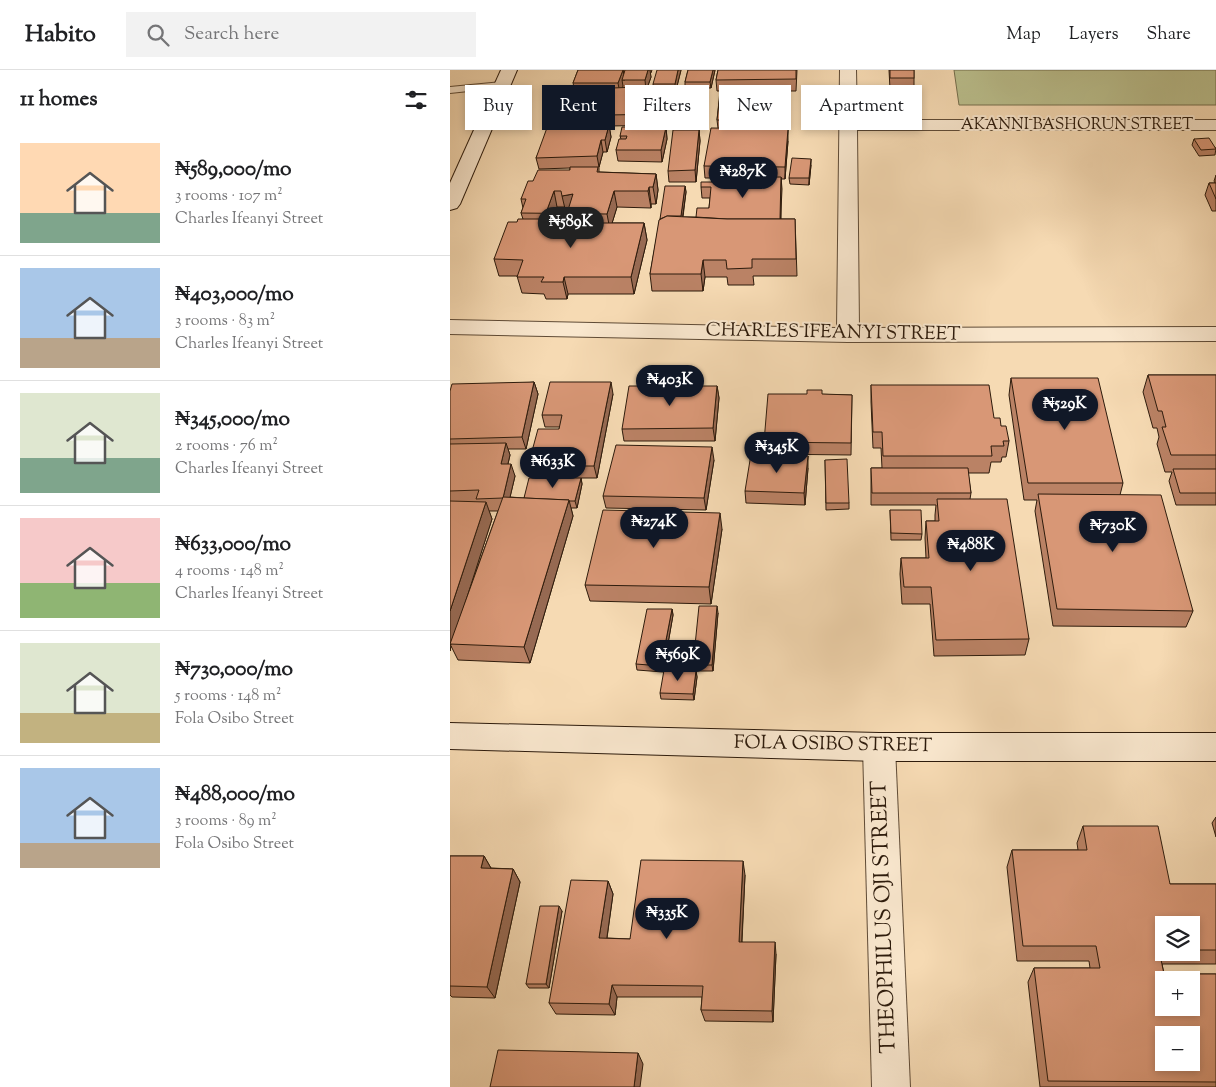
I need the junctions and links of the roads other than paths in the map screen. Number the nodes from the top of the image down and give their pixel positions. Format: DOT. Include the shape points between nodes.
graph roads {
  1 [pos="848,70"];
  2 [pos="505,77"];
  3 [pos="848,85"];
  4 [pos="450,90"];
  5 [pos="922,125"];
  6 [pos="1216,125"];
  7 [pos="849,130"];
  8 [pos="450,204"];
  9 [pos="450,327"];
  10 [pos="1216,334"];
  11 [pos="848,335"];
  12 [pos="450,736"];
  13 [pos="879,747"];
  14 [pos="1216,747"];
  15 [pos="892,1087"];
  1 -- 3 [label="street"];
  2 -- 4 [label="lane"];
  2 -- 8 [label="street"];
  5 -- 6 [label="street, AKANNI BASHORUN STREET"];
  7 -- 11 [label="street"];
  9 -- 11 [label="street, CHARLES IFEANYI STREET"];
  10 -- 11 [label="street, CHARLES IFEANYI STREET"];
  12 -- 13 [label="street, FOLA OSIBO STREET"];
  13 -- 14 [label="street, FOLA OSIBO STREET"];
  13 -- 15 [label="street, THEOPHILUS OJI STREET"];
}
